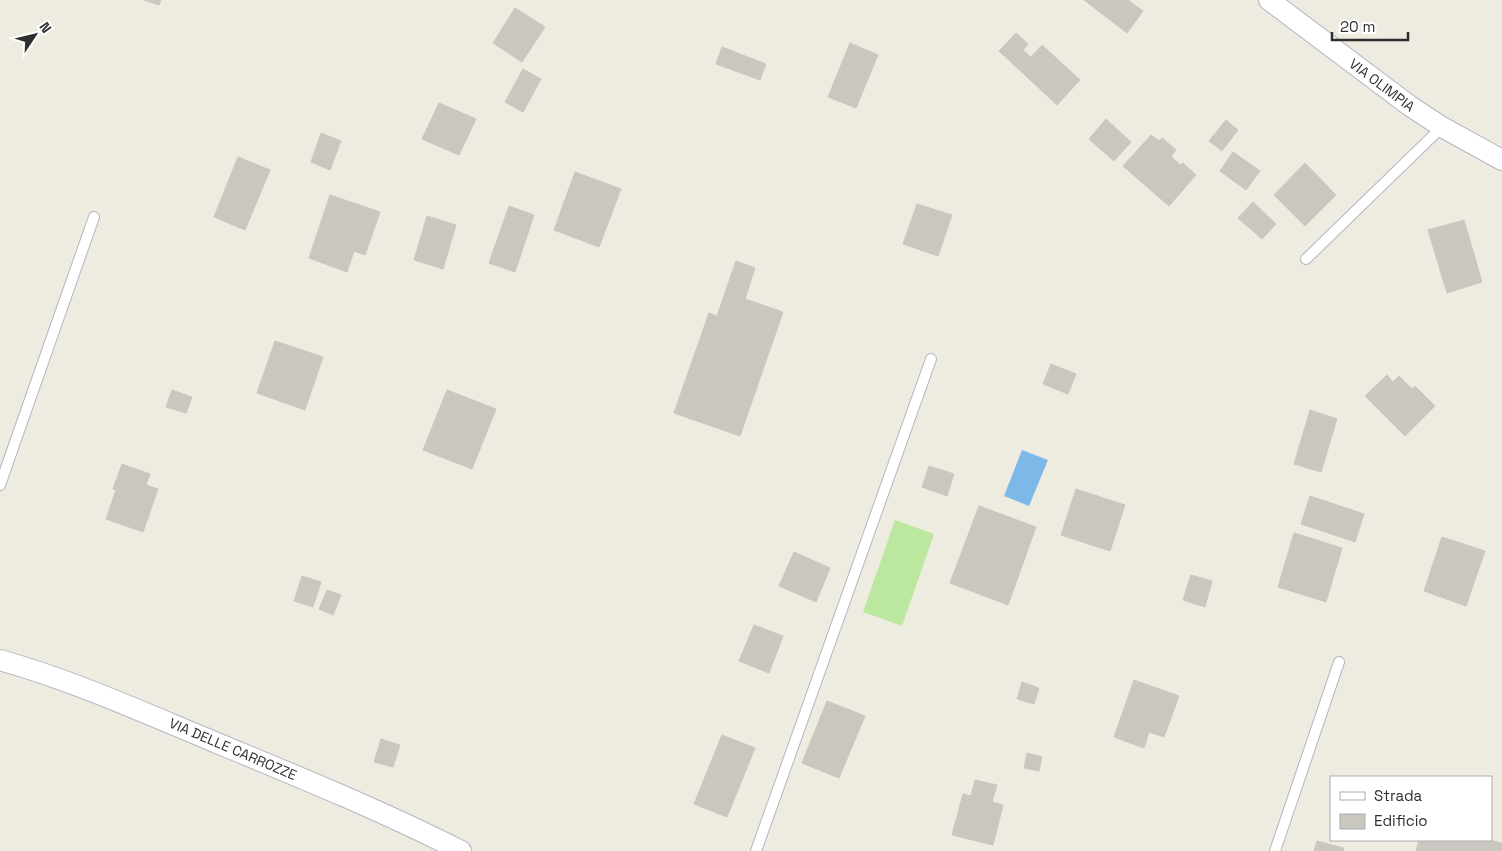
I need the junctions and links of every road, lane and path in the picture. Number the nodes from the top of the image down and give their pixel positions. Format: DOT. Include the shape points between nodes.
graph roads {
  1 [pos="1269,0"];
  2 [pos="1442,127"];
  3 [pos="1502,160"];
  4 [pos="94,217"];
  5 [pos="1306,260"];
  6 [pos="932,359"];
  7 [pos="0,485"];
  8 [pos="0,660"];
  9 [pos="1339,662"];
  10 [pos="461,851"];
  11 [pos="756,851"];
  12 [pos="1274,851"];
  1 -- 2 [label="street, VIA OLIMPIA"];
  2 -- 3 [label="street, VIA OLIMPIA"];
  2 -- 5 [label="lane"];
  4 -- 7 [label="lane"];
  6 -- 11 [label="lane"];
  8 -- 10 [label="street, VIA DELLE CARROZZE" via="125,704 363,804"];
  9 -- 12 [label="lane"];
}
